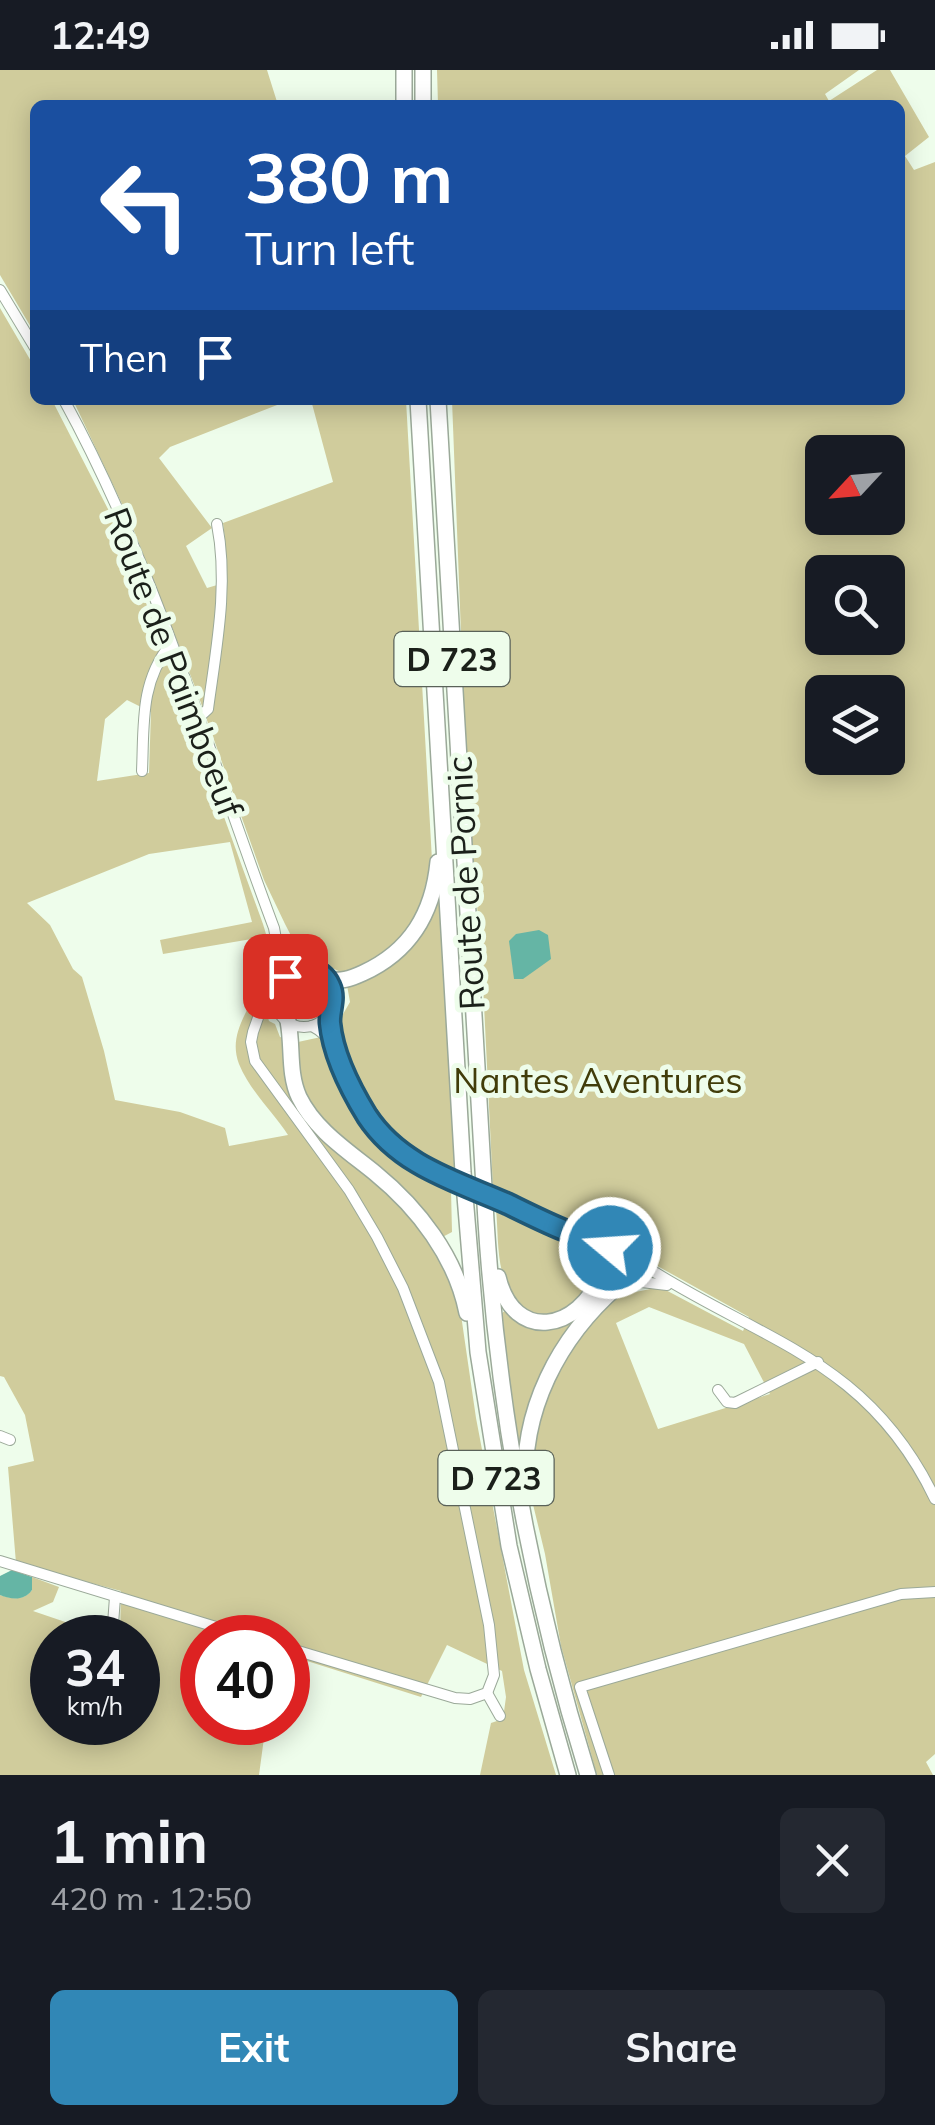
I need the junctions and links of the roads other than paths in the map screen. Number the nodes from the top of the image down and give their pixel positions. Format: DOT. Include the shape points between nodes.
graph roads {
  1 [pos="404,70"];
  2 [pos="423,70"];
  3 [pos="404,100"];
  4 [pos="423,100"];
  5 [pos="0,290"];
  6 [pos="30,340"];
  7 [pos="66,405"];
  8 [pos="418,405"];
  9 [pos="438,405"];
  10 [pos="217,524"];
  11 [pos="170,645"];
  12 [pos="197,719"];
  13 [pos="142,770"];
  14 [pos="443,822"];
  15 [pos="274,928"];
  16 [pos="306,969"];
  17 [pos="283,978"];
  18 [pos="326,979"];
  19 [pos="276,996"];
  20 [pos="330,1012"];
  21 [pos="284,1018"];
  22 [pos="257,1022"];
  23 [pos="312,1026"];
  24 [pos="338,1054"];
  25 [pos="485,1205"];
  26 [pos="564,1232"];
  27 [pos="615,1246"];
  28 [pos="640,1263"];
  29 [pos="600,1270"];
  30 [pos="626,1284"];
  31 [pos="674,1286"];
  32 [pos="478,1352"];
  33 [pos="818,1362"];
  34 [pos="718,1390"];
  35 [pos="935,1498"];
  36 [pos="524,1524"];
  37 [pos="0,1561"];
  38 [pos="935,1592"];
  39 [pos="115,1597"];
  40 [pos="114,1615"];
  41 [pos="180,1616"];
  42 [pos="310,1655"];
  43 [pos="487,1693"];
  44 [pos="500,1716"];
  45 [pos="568,1775"];
  46 [pos="588,1775"];
  47 [pos="609,1775"];
  1 -- 3 [label="highway"];
  2 -- 4 [label="highway"];
  5 -- 6 [label="street"];
  7 -- 11 [label="street, Route de Paimboeuf"];
  8 -- 14 [label="highway, Route de Pornic / D 723"];
  9 -- 25 [label="highway, Route de Pornic / D 723"];
  10 -- 12 [label="street" via="219,625 208,709"];
  11 -- 12 [label="street, Route de Paimboeuf"];
  11 -- 13 [label="street" via="147,689"];
  12 -- 15 [label="street, Route de Paimboeuf"];
  14 -- 18 [label="highway" via="432,897 412,939 374,968 343,981"];
  14 -- 32 [label="highway, Route de Pornic / D 723"];
  15 -- 16 [label="street, Route de Paimboeuf"];
  15 -- 17 [label="street, Route de Paimboeuf"];
  16 -- 17 [label="street"];
  16 -- 18 [label="street"];
  17 -- 19 [label="street"];
  18 -- 20 [label="street" via="333,994"];
  19 -- 21 [label="street"];
  19 -- 22 [label="street"];
  20 -- 23 [label="street"];
  20 -- 24 [label="street"];
  21 -- 22 [label="street" via="266,1014"];
  21 -- 23 [label="street"];
  21 -- 32 [label="highway" via="293,1077 306,1108 426,1224 462,1292"];
  22 -- 43 [label="street" via="250,1042 256,1061 377,1237 439,1382 488,1625 494,1674"];
  23 -- 24 [label="street"];
  24 -- 26 [label="street, bridge" via="361,1105 399,1152"];
  25 -- 29 [label="highway" via="501,1290 519,1314 537,1322 558,1320 585,1303"];
  25 -- 36 [label="highway, Route de Pornic / D 723" via="501,1380"];
  26 -- 27 [label="street"];
  26 -- 29 [label="street"];
  27 -- 28 [label="street" via="631,1249"];
  27 -- 29 [label="street" via="602,1255"];
  28 -- 30 [label="street"];
  28 -- 31 [label="street"];
  29 -- 30 [label="street"];
  30 -- 31 [label="street"];
  30 -- 36 [label="highway" via="573,1332 544,1382 526,1462"];
  31 -- 33 [label="street"];
  32 -- 45 [label="highway, Route de Pornic / D 723" via="512,1560"];
  33 -- 34 [label="street" via="735,1403"];
  33 -- 35 [label="street" via="885,1422"];
  36 -- 46 [label="highway, Route de Pornic / D 723"];
  37 -- 39 [label="street"];
  38 -- 47 [label="street" via="901,1594 580,1687"];
  39 -- 40 [label="street"];
  39 -- 41 [label="street"];
  42 -- 43 [label="street" via="455,1698"];
  43 -- 44 [label="street"];
}
